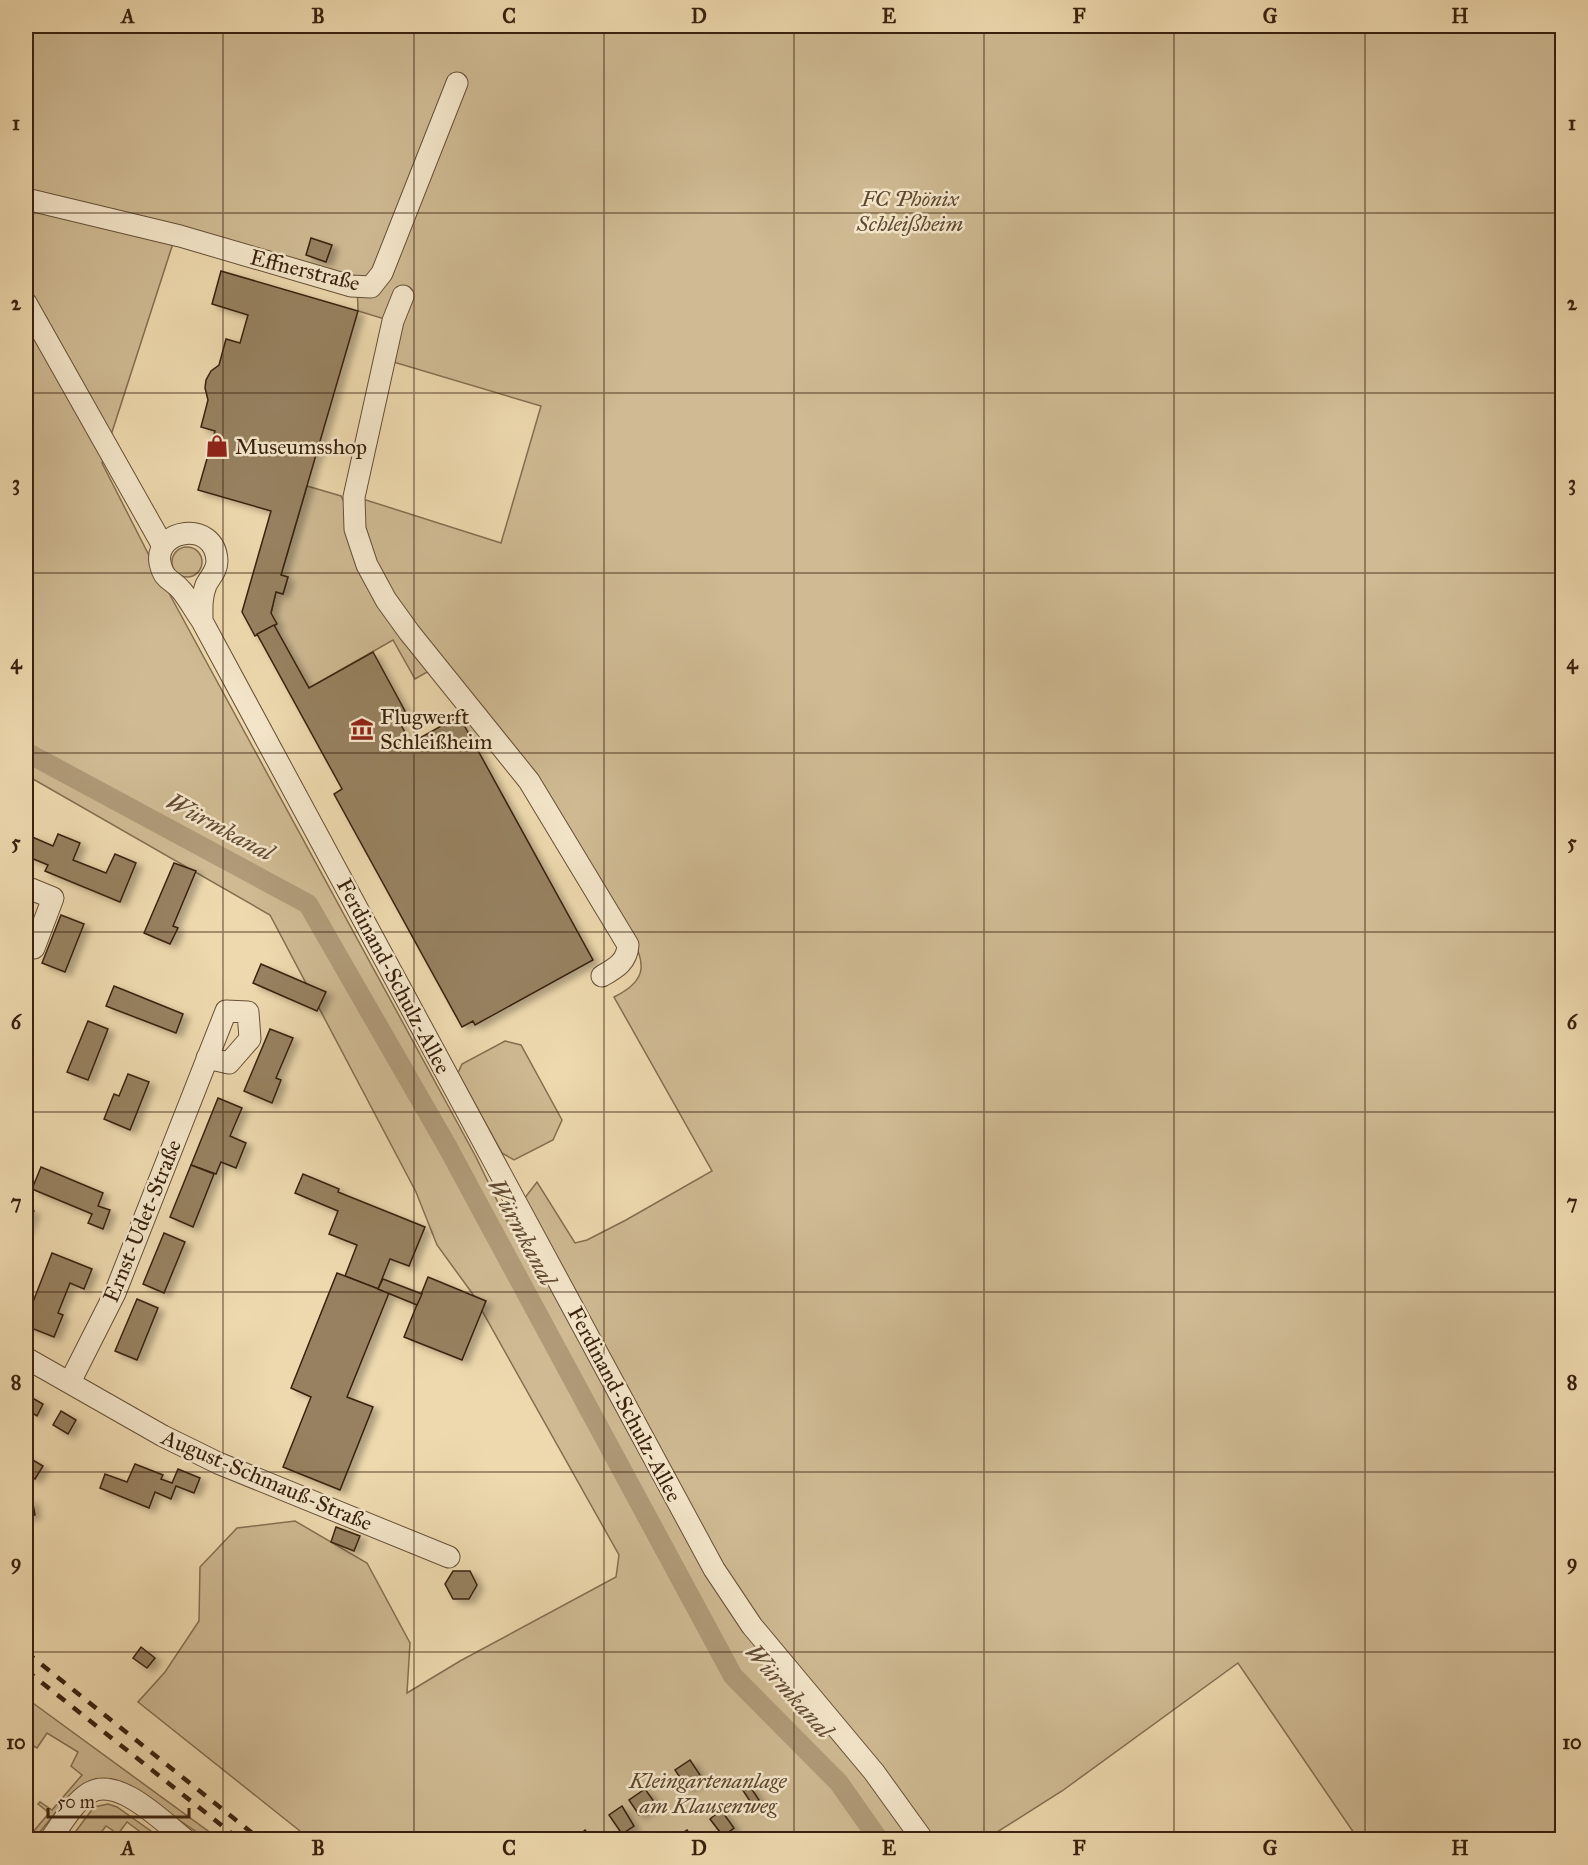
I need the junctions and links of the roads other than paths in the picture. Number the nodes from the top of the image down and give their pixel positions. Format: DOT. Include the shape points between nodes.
graph roads {
  1 [pos="457,83"];
  2 [pos="26,199"];
  3 [pos="403,296"];
  4 [pos="26,303"];
  5 [pos="163,546"];
  6 [pos="202,621"];
  7 [pos="26,887"];
  8 [pos="26,945"];
  9 [pos="602,976"];
  10 [pos="207,1058"];
  11 [pos="26,1358"];
  12 [pos="70,1382"];
  13 [pos="449,1557"];
  14 [pos="50,1839"];
  15 [pos="186,1839"];
  16 [pos="923,1839"];
  1 -- 2 [label="street, Effnerstraße" via="382,273 371,287 351,286 180,237"];
  3 -- 9 [label="street" via="393,321 354,496 355,528 386,600 529,781 628,945 623,962"];
  4 -- 5 [label="street"];
  5 -- 6 [label="street, Ferdinand-Schulz-Allee" via="160,561 168,580 180,588"];
  5 -- 6 [label="street" via="175,535 189,532 205,537 214,547 217,562 201,600"];
  6 -- 16 [label="street, Ferdinand-Schulz-Allee" via="714,1569 752,1626 874,1772"];
  7 -- 8 [label="street" via="53,898 34,948"];
  10 -- 12 [label="street, Ernst-Udet-Straße" via="115,1293"];
  11 -- 12 [label="street, August-Schmauß-Straße"];
  12 -- 13 [label="street, August-Schmauß-Straße" via="218,1463"];
  14 -- 15 [label="street" via="89,1793 110,1789 127,1794"];
}
